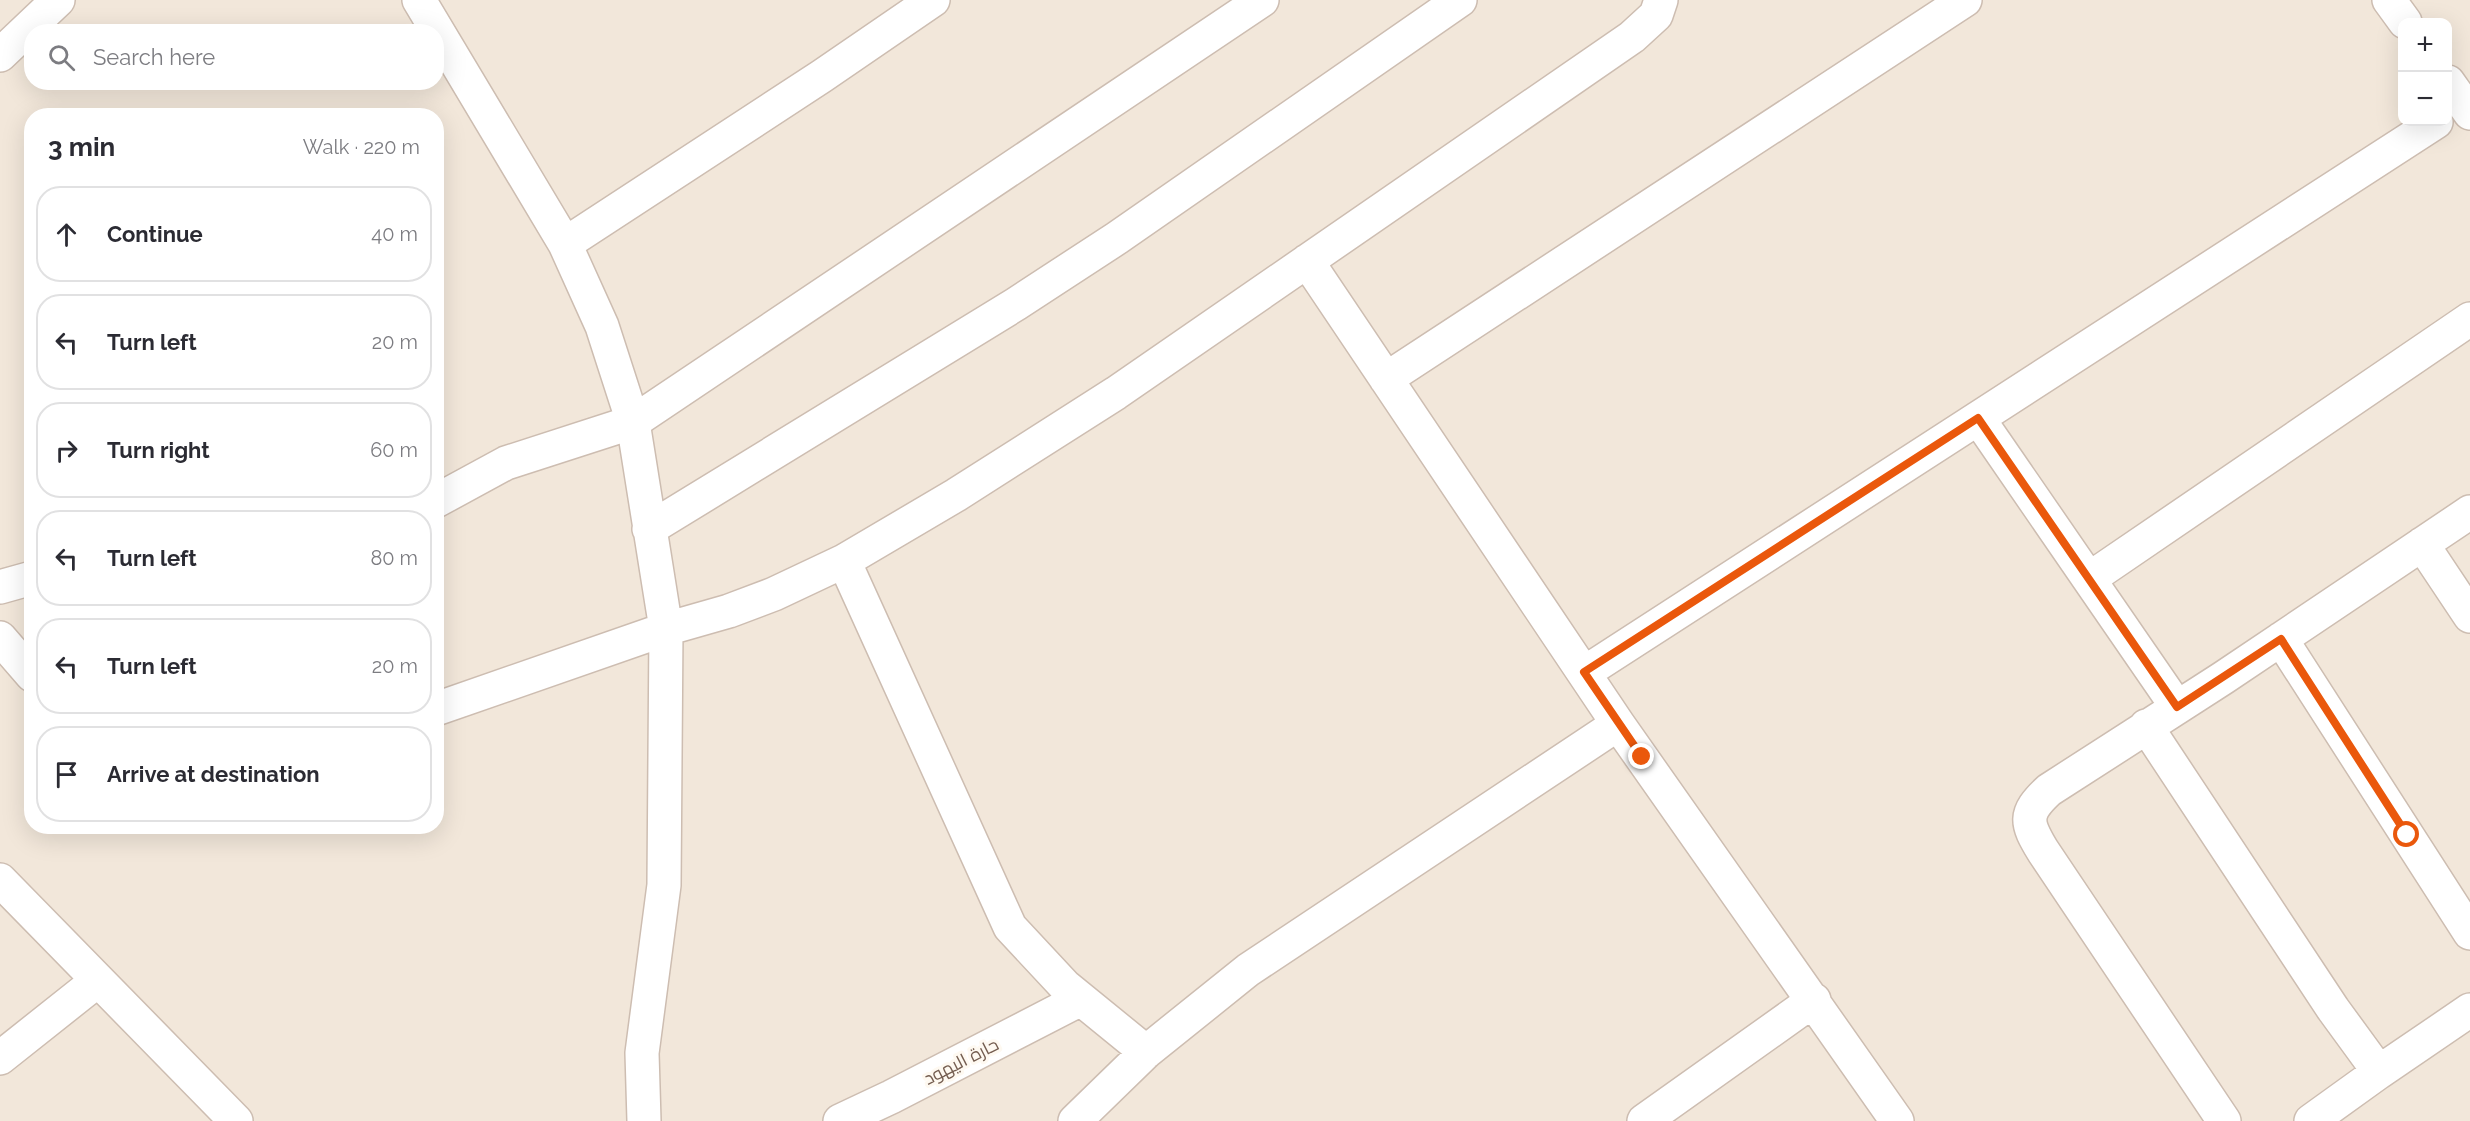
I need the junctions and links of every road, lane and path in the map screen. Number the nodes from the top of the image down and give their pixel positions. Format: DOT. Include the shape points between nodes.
graph roads {
  1 [pos="58,0"];
  2 [pos="419,0"];
  3 [pos="933,0"];
  4 [pos="1262,0"];
  5 [pos="1460,0"];
  6 [pos="1661,0"];
  7 [pos="1965,0"];
  8 [pos="2389,0"];
  9 [pos="2402,18"];
  10 [pos="33,24"];
  11 [pos="433,24"];
  12 [pos="24,32"];
  13 [pos="444,42"];
  14 [pos="0,55"];
  15 [pos="2430,126"];
  16 [pos="565,244"];
  17 [pos="1307,261"];
  18 [pos="2470,319"];
  19 [pos="1386,379"];
  20 [pos="1978,418"];
  21 [pos="633,422"];
  22 [pos="444,497"];
  23 [pos="2470,512"];
  24 [pos="649,529"];
  25 [pos="2422,544"];
  26 [pos="844,561"];
  27 [pos="2089,579"];
  28 [pos="24,580"];
  29 [pos="0,587"];
  30 [pos="2470,616"];
  31 [pos="666,629"];
  32 [pos="0,638"];
  33 [pos="2281,639"];
  34 [pos="24,666"];
  35 [pos="1584,672"];
  36 [pos="444,706"];
  37 [pos="2177,707"];
  38 [pos="1618,724"];
  39 [pos="2146,726"];
  40 [pos="0,880"];
  41 [pos="2470,933"];
  42 [pos="96,981"];
  43 [pos="1081,999"];
  44 [pos="1814,1000"];
  45 [pos="2470,1010"];
  46 [pos="1146,1052"];
  47 [pos="0,1058"];
  48 [pos="2379,1071"];
  49 [pos="236,1121"];
  50 [pos="644,1121"];
  51 [pos="840,1121"];
  52 [pos="1075,1121"];
  53 [pos="1644,1121"];
  54 [pos="1898,1121"];
  55 [pos="2224,1121"];
  56 [pos="2311,1121"];
  1 -- 10 [label="street"];
  2 -- 11 [label="street"];
  3 -- 16 [label="street"];
  4 -- 21 [label="street"];
  5 -- 24 [label="street" via="1098,250"];
  6 -- 17 [label="street" via="1656,15 1632,37"];
  7 -- 19 [label="street"];
  8 -- 9 [label="street"];
  12 -- 14 [label="street"];
  13 -- 16 [label="street"];
  15 -- 20 [label="street"];
  16 -- 21 [label="street" via="602,326"];
  17 -- 19 [label="street"];
  17 -- 26 [label="street" via="1116,393"];
  18 -- 27 [label="street"];
  19 -- 35 [label="street"];
  20 -- 27 [label="street"];
  20 -- 35 [label="street"];
  21 -- 22 [label="street" via="506,463"];
  21 -- 24 [label="street"];
  23 -- 25 [label="street"];
  24 -- 31 [label="street"];
  25 -- 30 [label="street"];
  25 -- 33 [label="street"];
  26 -- 31 [label="street" via="774,594"];
  26 -- 43 [label="street" via="1010,927"];
  27 -- 37 [label="street"];
  28 -- 29 [label="street"];
  31 -- 36 [label="street"];
  31 -- 50 [label="street" via="664,885 642,1053"];
  32 -- 34 [label="street"];
  33 -- 37 [label="street"];
  33 -- 41 [label="street"];
  35 -- 38 [label="street"];
  37 -- 39 [label="street"];
  38 -- 44 [label="street"];
  38 -- 46 [label="street" via="1248,970"];
  39 -- 48 [label="street" via="2333,1009"];
  39 -- 55 [label="street" via="2049,790 2031,811 2030,826"];
  40 -- 42 [label="street"];
  42 -- 47 [label="street"];
  42 -- 49 [label="street"];
  43 -- 46 [label="street"];
  43 -- 51 [label="street, حارة اليهود"];
  44 -- 53 [label="street"];
  44 -- 54 [label="street"];
  45 -- 48 [label="street"];
  46 -- 52 [label="street"];
  48 -- 56 [label="street"];
}
